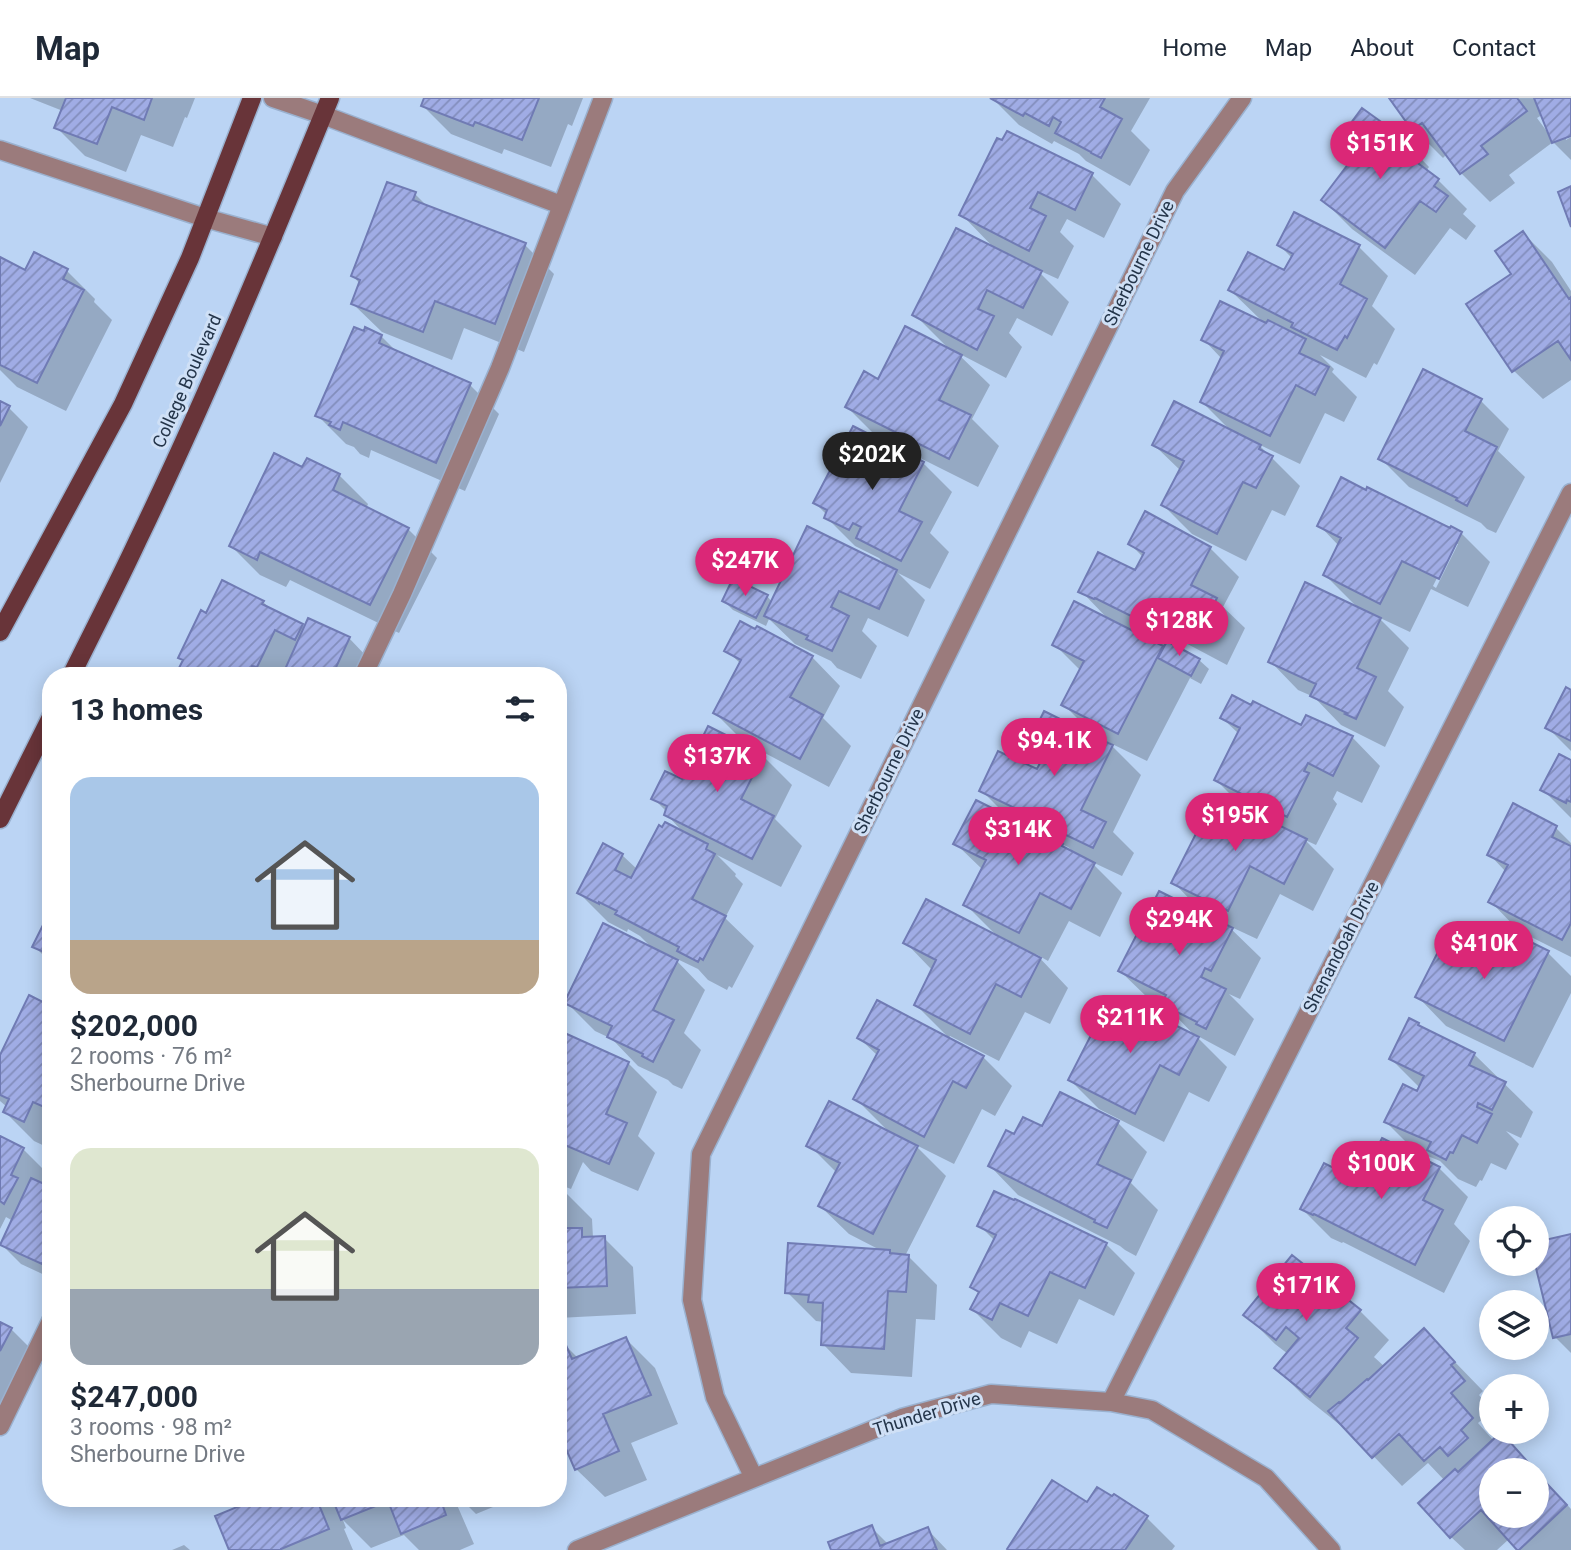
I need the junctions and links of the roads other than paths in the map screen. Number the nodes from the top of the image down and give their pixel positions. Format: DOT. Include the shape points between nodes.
graph roads {
  1 [pos="252,98"];
  2 [pos="273,98"];
  3 [pos="603,98"];
  4 [pos="1242,98"];
  5 [pos="327,106"];
  6 [pos="0,150"];
  7 [pos="561,205"];
  8 [pos="205,218"];
  9 [pos="274,236"];
  10 [pos="1571,493"];
  11 [pos="0,632"];
  12 [pos="76,667"];
  13 [pos="367,667"];
  14 [pos="42,735"];
  15 [pos="0,819"];
  16 [pos="42,1340"];
  17 [pos="1111,1402"];
  18 [pos="0,1426"];
  19 [pos="754,1478"];
  20 [pos="577,1550"];
  21 [pos="1331,1550"];
  1 -- 8 [label="main road"];
  2 -- 5 [label="street"];
  3 -- 7 [label="street"];
  4 -- 19 [label="street, Sherbourne Drive" via="1175,191 701,1154 692,1300 715,1397"];
  5 -- 7 [label="street"];
  5 -- 9 [label="main road, College Boulevard"];
  6 -- 8 [label="street"];
  7 -- 13 [label="street" via="500,368"];
  8 -- 9 [label="street"];
  8 -- 11 [label="main road" via="122,404"];
  9 -- 12 [label="main road, College Boulevard" via="138,542"];
  10 -- 17 [label="street, Shenandoah Drive"];
  14 -- 15 [label="main road"];
  16 -- 18 [label="street"];
  17 -- 19 [label="street, Thunder Drive" via="991,1394 902,1418"];
  17 -- 21 [label="street, Thunder Drive" via="1152,1410 1266,1478"];
  19 -- 20 [label="street, Thunder Drive"];
}
